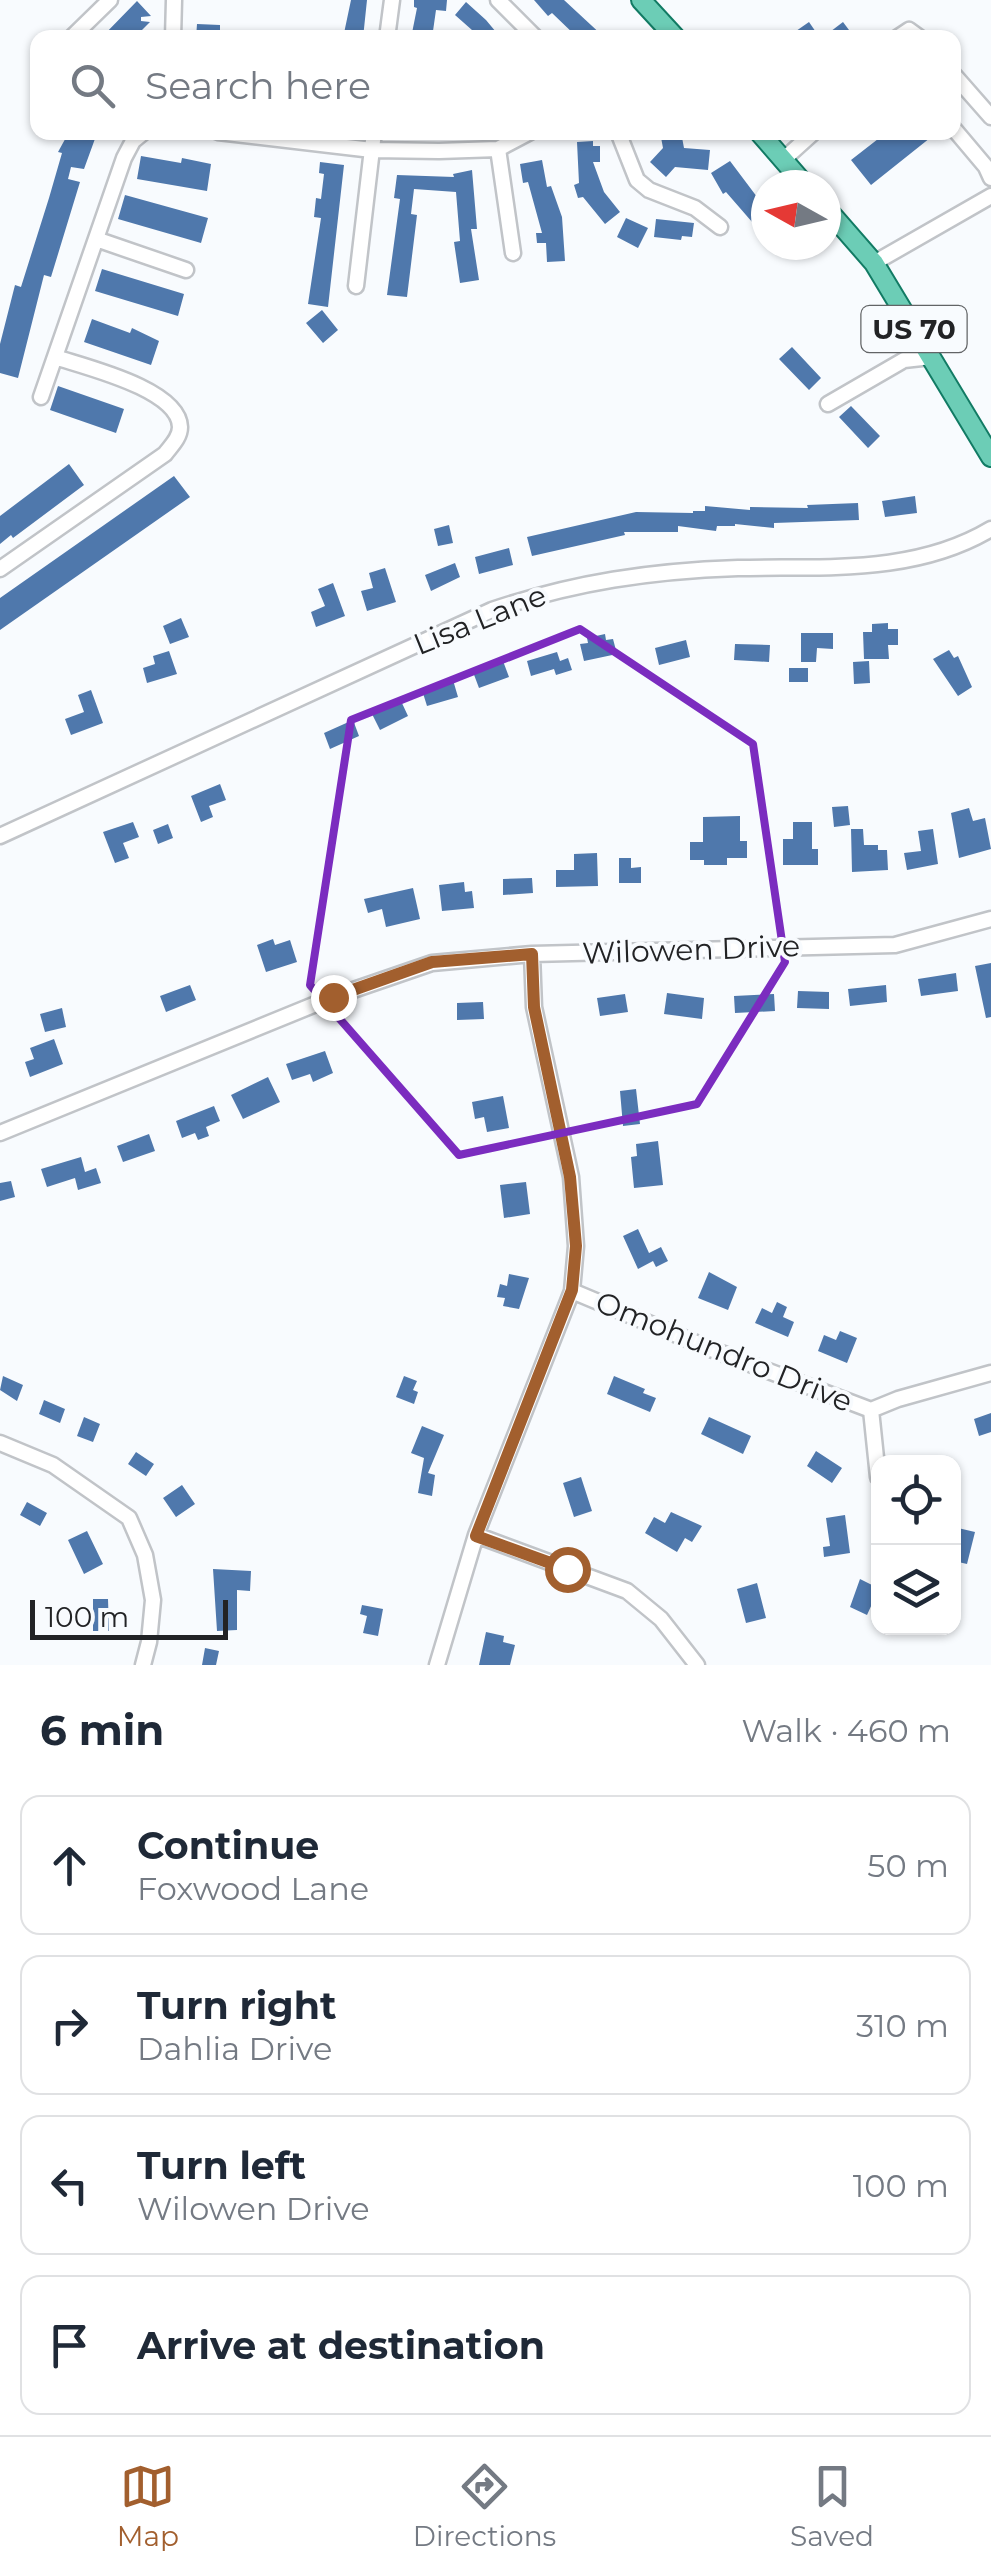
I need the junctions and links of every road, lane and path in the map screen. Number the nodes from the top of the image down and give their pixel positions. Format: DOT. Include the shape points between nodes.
graph roads {
  1 [pos="110,0"];
  2 [pos="174,0"];
  3 [pos="392,0"];
  4 [pos="498,0"];
  5 [pos="641,0"];
  6 [pos="78,30"];
  7 [pos="173,30"];
  8 [pos="388,30"];
  9 [pos="528,30"];
  10 [pos="665,30"];
  11 [pos="961,83"];
  12 [pos="991,117"];
  13 [pos="961,136"];
  14 [pos="134,140"];
  15 [pos="287,140"];
  16 [pos="373,140"];
  17 [pos="515,140"];
  18 [pos="621,140"];
  19 [pos="766,140"];
  20 [pos="805,140"];
  21 [pos="498,149"];
  22 [pos="372,150"];
  23 [pos="783,160"];
  24 [pos="792,170"];
  25 [pos="989,170"];
  26 [pos="991,196"];
  27 [pos="841,226"];
  28 [pos="720,227"];
  29 [pos="96,239"];
  30 [pos="513,253"];
  31 [pos="874,264"];
  32 [pos="186,270"];
  33 [pos="356,286"];
  34 [pos="55,357"];
  35 [pos="931,357"];
  36 [pos="41,397"];
  37 [pos="828,404"];
  38 [pos="991,458"];
  39 [pos="991,529"];
  40 [pos="0,569"];
  41 [pos="0,836"];
  42 [pos="991,919"];
  43 [pos="532,954"];
  44 [pos="0,1133"];
  45 [pos="572,1290"];
  46 [pos="991,1373"];
  47 [pos="871,1410"];
  48 [pos="0,1443"];
  49 [pos="876,1455"];
  50 [pos="476,1536"];
  51 [pos="143,1665"];
  52 [pos="437,1665"];
  53 [pos="697,1665"];
  1 -- 6 [label="street"];
  2 -- 7 [label="street"];
  3 -- 8 [label="street"];
  4 -- 9 [label="street"];
  5 -- 10 [label="main road"];
  11 -- 12 [label="street"];
  13 -- 25 [label="street"];
  14 -- 29 [label="street"];
  15 -- 22 [label="street"];
  16 -- 22 [label="street"];
  17 -- 21 [label="street"];
  18 -- 28 [label="street" via="636,180"];
  19 -- 23 [label="main road"];
  20 -- 23 [label="street"];
  21 -- 22 [label="street"];
  21 -- 30 [label="street"];
  22 -- 33 [label="street"];
  23 -- 24 [label="main road"];
  26 -- 31 [label="street"];
  27 -- 31 [label="main road, US 70"];
  29 -- 32 [label="street"];
  29 -- 34 [label="street"];
  31 -- 35 [label="main road, US 70"];
  34 -- 36 [label="street"];
  34 -- 40 [label="street" via="160,396 176,412 177,439"];
  35 -- 37 [label="street" via="904,360"];
  35 -- 38 [label="main road, US 70"];
  39 -- 41 [label="street, Lisa Lane" via="914,560 676,572 550,590 492,610"];
  42 -- 43 [label="street, Wilowen Drive" via="895,945"];
  43 -- 44 [label="street, Wilowen Drive" via="432,962"];
  43 -- 45 [label="street" via="534,1007 574,1205"];
  45 -- 47 [label="street, Omohundro Drive"];
  45 -- 50 [label="street"];
  46 -- 47 [label="street, Omohundro Drive"];
  47 -- 49 [label="street"];
  48 -- 51 [label="street" via="54,1464 129,1518 153,1600"];
  50 -- 52 [label="street"];
  50 -- 53 [label="street" via="627,1591 661,1619"];
}
